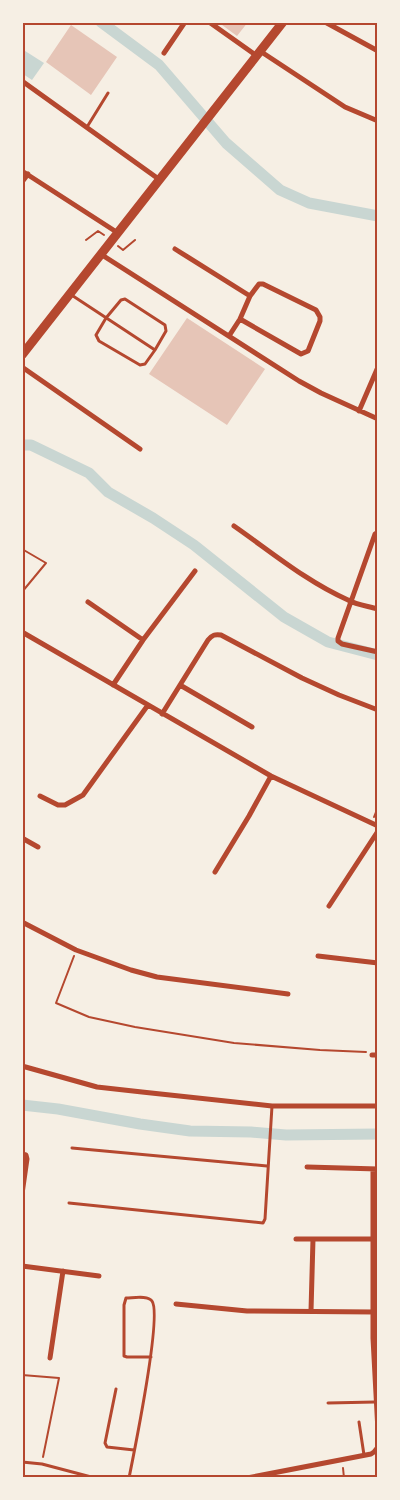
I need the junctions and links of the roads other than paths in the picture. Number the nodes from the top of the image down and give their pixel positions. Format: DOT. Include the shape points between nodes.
graph roads {
  1 [pos="185,22"];
  2 [pos="209,22"];
  3 [pos="283,22"];
  4 [pos="326,22"];
  5 [pos="378,51"];
  6 [pos="164,53"];
  7 [pos="258,54"];
  8 [pos="22,81"];
  9 [pos="108,93"];
  10 [pos="378,121"];
  11 [pos="87,126"];
  12 [pos="25,172"];
  13 [pos="160,180"];
  14 [pos="22,182"];
  15 [pos="118,233"];
  16 [pos="175,249"];
  17 [pos="102,254"];
  18 [pos="70,294"];
  19 [pos="250,296"];
  20 [pos="106,318"];
  21 [pos="240,319"];
  22 [pos="229,336"];
  23 [pos="24,349"];
  24 [pos="155,350"];
  25 [pos="22,367"];
  26 [pos="378,367"];
  27 [pos="358,410"];
  28 [pos="378,419"];
  29 [pos="140,449"];
  30 [pos="234,526"];
  31 [pos="378,532"];
  32 [pos="195,571"];
  33 [pos="88,602"];
  34 [pos="350,602"];
  35 [pos="378,609"];
  36 [pos="22,632"];
  37 [pos="143,640"];
  38 [pos="378,652"];
  39 [pos="113,685"];
  40 [pos="180,685"];
  41 [pos="148,705"];
  42 [pos="378,710"];
  43 [pos="162,714"];
  44 [pos="252,727"];
  45 [pos="271,776"];
  46 [pos="40,796"];
  47 [pos="378,826"];
  48 [pos="378,831"];
  49 [pos="22,838"];
  50 [pos="38,847"];
  51 [pos="215,872"];
  52 [pos="329,906"];
  53 [pos="22,922"];
  54 [pos="318,956"];
  55 [pos="378,963"];
  56 [pos="288,994"];
  57 [pos="22,1066"];
  58 [pos="272,1106"];
  59 [pos="378,1106"];
  60 [pos="72,1148"];
  61 [pos="22,1154"];
  62 [pos="267,1166"];
  63 [pos="307,1167"];
  64 [pos="376,1169"];
  65 [pos="22,1194"];
  66 [pos="69,1203"];
  67 [pos="296,1239"];
  68 [pos="313,1239"];
  69 [pos="375,1239"];
  70 [pos="22,1266"];
  71 [pos="63,1272"];
  72 [pos="100,1276"];
  73 [pos="176,1304"];
  74 [pos="311,1310"];
  75 [pos="374,1312"];
  76 [pos="375,1348"];
  77 [pos="151,1357"];
  78 [pos="50,1358"];
  79 [pos="116,1389"];
  80 [pos="375,1402"];
  81 [pos="328,1403"];
  82 [pos="359,1422"];
  83 [pos="378,1431"];
  84 [pos="378,1447"];
  85 [pos="134,1450"];
  86 [pos="364,1456"];
  87 [pos="22,1462"];
  88 [pos="286,1470"];
  89 [pos="95,1478"];
  90 [pos="129,1478"];
  91 [pos="246,1478"];
  92 [pos="287,1478"];
  1 -- 6 [label="street"];
  2 -- 7 [label="street"];
  3 -- 7 [label="main road"];
  4 -- 5 [label="street"];
  7 -- 10 [label="street" via="345,107"];
  7 -- 13 [label="main road"];
  8 -- 11 [label="street"];
  9 -- 11 [label="lane"];
  11 -- 13 [label="street"];
  12 -- 14 [label="street"];
  12 -- 15 [label="street"];
  13 -- 15 [label="main road"];
  15 -- 17 [label="main road"];
  16 -- 19 [label="street"];
  17 -- 18 [label="main road"];
  17 -- 22 [label="street"];
  18 -- 20 [label="lane"];
  18 -- 23 [label="main road"];
  19 -- 21 [label="street"];
  19 -- 21 [label="street" via="257,285 263,284 316,310 320,321 308,351 301,354"];
  20 -- 24 [label="lane"];
  20 -- 24 [label="lane" via="96,335 99,341 140,365 146,364"];
  20 -- 24 [label="lane" via="117,302 125,299 165,325 167,328"];
  21 -- 22 [label="street"];
  22 -- 27 [label="street" via="314,389"];
  25 -- 29 [label="street"];
  26 -- 27 [label="street"];
  27 -- 28 [label="street"];
  30 -- 34 [label="street" via="333,594"];
  31 -- 34 [label="street"];
  32 -- 37 [label="street"];
  33 -- 37 [label="street"];
  34 -- 35 [label="street"];
  34 -- 38 [label="street" via="338,641"];
  36 -- 39 [label="street"];
  37 -- 39 [label="street"];
  39 -- 41 [label="street"];
  40 -- 42 [label="street" via="211,636 216,634 339,695"];
  40 -- 43 [label="street"];
  40 -- 44 [label="street"];
  41 -- 43 [label="street"];
  41 -- 46 [label="street" via="83,794 65,805"];
  43 -- 45 [label="street"];
  45 -- 47 [label="street"];
  45 -- 51 [label="street"];
  48 -- 52 [label="street"];
  49 -- 50 [label="street"];
  53 -- 56 [label="street" via="76,950 131,970"];
  54 -- 55 [label="street"];
  57 -- 58 [label="street" via="96,1087"];
  58 -- 59 [label="street"];
  58 -- 62 [label="lane"];
  60 -- 62 [label="lane"];
  61 -- 65 [label="street" via="27,1159"];
  62 -- 66 [label="lane" via="265,1219 262,1223"];
  63 -- 64 [label="street"];
  64 -- 69 [label="street"];
  67 -- 68 [label="street"];
  68 -- 69 [label="street"];
  68 -- 74 [label="street"];
  69 -- 75 [label="street"];
  70 -- 71 [label="street"];
  71 -- 72 [label="street"];
  71 -- 78 [label="street"];
  73 -- 74 [label="street" via="247,1311"];
  74 -- 75 [label="street"];
  75 -- 76 [label="street"];
  76 -- 80 [label="street"];
  77 -- 77 [label="lane" via="153,1304 148,1298 126,1298 124,1356"];
  77 -- 85 [label="lane"];
  79 -- 85 [label="lane" via="105,1443"];
  80 -- 81 [label="lane"];
  80 -- 83 [label="street"];
  82 -- 86 [label="lane"];
  84 -- 86 [label="street"];
  85 -- 90 [label="lane"];
  86 -- 88 [label="street"];
  87 -- 89 [label="lane"];
  88 -- 91 [label="street"];
  88 -- 92 [label="lane"];
}
